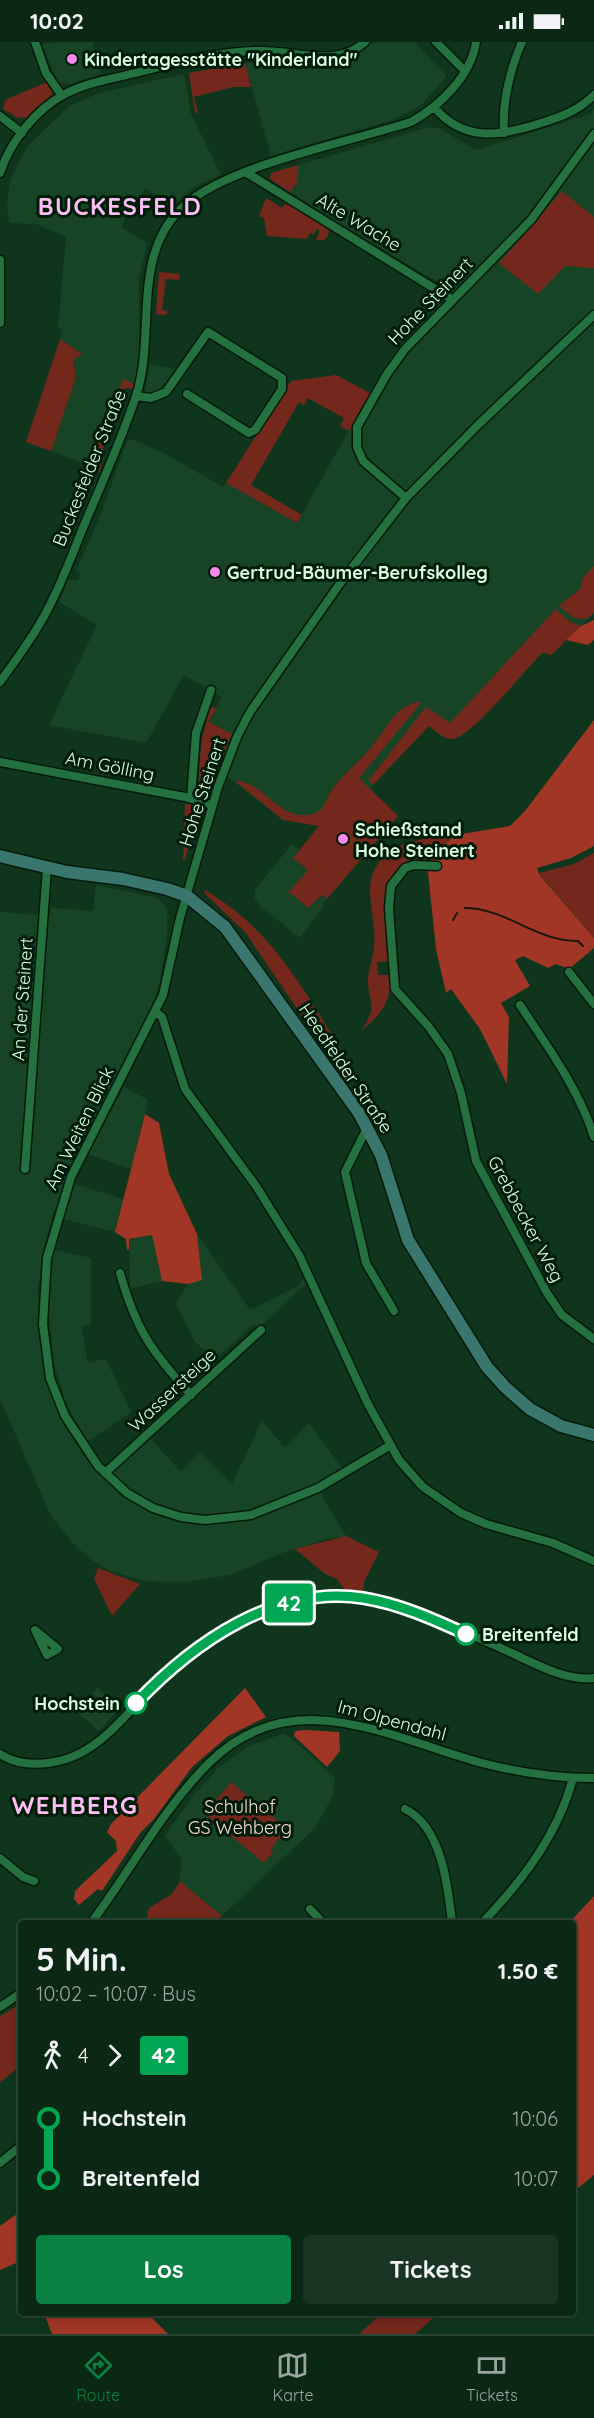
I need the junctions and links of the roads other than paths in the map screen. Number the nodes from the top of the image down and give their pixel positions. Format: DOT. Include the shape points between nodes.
graph roads {
  1 [pos="35,42"];
  2 [pos="365,42"];
  3 [pos="436,42"];
  4 [pos="476,42"];
  5 [pos="522,42"];
  6 [pos="464,70"];
  7 [pos="594,95"];
  8 [pos="62,96"];
  9 [pos="434,107"];
  10 [pos="0,116"];
  11 [pos="22,133"];
  12 [pos="504,134"];
  13 [pos="594,134"];
  14 [pos="0,173"];
  15 [pos="247,173"];
  16 [pos="0,260"];
  17 [pos="453,300"];
  18 [pos="594,315"];
  19 [pos="0,323"];
  20 [pos="187,394"];
  21 [pos="136,396"];
  22 [pos="406,498"];
  23 [pos="0,682"];
  24 [pos="212,690"];
  25 [pos="0,762"];
  26 [pos="191,798"];
  27 [pos="212,805"];
  28 [pos="0,856"];
  29 [pos="437,866"];
  30 [pos="47,868"];
  31 [pos="187,896"];
  32 [pos="569,972"];
  33 [pos="594,1004"];
  34 [pos="520,1005"];
  35 [pos="156,1012"];
  36 [pos="367,1128"];
  37 [pos="594,1137"];
  38 [pos="25,1169"];
  39 [pos="120,1273"];
  40 [pos="394,1311"];
  41 [pos="261,1330"];
  42 [pos="594,1339"];
  43 [pos="191,1395"];
  44 [pos="594,1435"];
  45 [pos="389,1446"];
  46 [pos="105,1473"];
  47 [pos="594,1561"];
  48 [pos="594,1678"];
  49 [pos="0,1754"];
  50 [pos="573,1778"];
  51 [pos="594,1778"];
  52 [pos="405,1809"];
  53 [pos="0,1858"];
  54 [pos="34,1881"];
  55 [pos="310,1909"];
  56 [pos="93,1920"];
  57 [pos="320,1920"];
  58 [pos="451,1920"];
  59 [pos="485,1920"];
  60 [pos="18,1995"];
  61 [pos="0,2007"];
  62 [pos="18,2148"];
  63 [pos="0,2163"];
  1 -- 8 [label="street" via="46,73"];
  2 -- 8 [label="street" via="352,52 334,57 260,51 212,55 89,84"];
  3 -- 6 [label="street"];
  4 -- 6 [label="street, Buckesfelder Straße"];
  5 -- 12 [label="street" via="511,69"];
  6 -- 9 [label="street, Buckesfelder Straße"];
  7 -- 12 [label="street" via="566,115"];
  8 -- 11 [label="street"];
  9 -- 12 [label="street" via="446,120 463,129"];
  9 -- 15 [label="street, Buckesfelder Straße" via="411,122"];
  10 -- 11 [label="street"];
  11 -- 14 [label="street" via="10,148"];
  13 -- 17 [label="street, Hohe Steinert" via="531,220"];
  15 -- 17 [label="street, Alte Wache"];
  15 -- 21 [label="street, Buckesfelder Straße" via="194,198 174,216 160,237 148,274 146,348"];
  16 -- 19 [label="street"];
  17 -- 22 [label="street, Hohe Steinert" via="393,364 357,431 357,447 363,461"];
  18 -- 22 [label="street, Hohe Steinert"];
  20 -- 21 [label="street" via="249,433 259,425 282,389 282,378 208,332 166,392 152,398"];
  21 -- 23 [label="street, Buckesfelder Straße" via="50,606"];
  22 -- 27 [label="street, Hohe Steinert" via="260,696 237,737"];
  24 -- 26 [label="street" via="196,733"];
  25 -- 26 [label="street, Am Gölling"];
  26 -- 27 [label="street, Am Gölling"];
  27 -- 31 [label="street, Hohe Steinert"];
  28 -- 30 [label="main road, Heedfelder Straße"];
  29 -- 42 [label="street, Grebbecker Weg" via="405,868 391,886 395,989 435,1033 448,1054 476,1161 547,1293 562,1315"];
  30 -- 31 [label="main road, Heedfelder Straße" via="134,881"];
  30 -- 38 [label="street, An der Steinert"];
  31 -- 35 [label="street, Am Weiten Blick"];
  31 -- 36 [label="main road, Heedfelder Straße" via="233,936"];
  32 -- 33 [label="street"];
  34 -- 37 [label="street" via="574,1091"];
  35 -- 45 [label="street" via="162,1017 185,1089 256,1186 299,1255"];
  35 -- 46 [label="street, Am Weiten Blick" via="70,1177 52,1235 44,1282 43,1324 53,1386 79,1441"];
  36 -- 40 [label="street" via="345,1172 366,1263"];
  36 -- 44 [label="main road, Heedfelder Straße" via="381,1155 408,1240 487,1367 530,1409 561,1426"];
  39 -- 43 [label="street" via="144,1338"];
  41 -- 43 [label="street, Wassersteige"];
  43 -- 46 [label="street, Wassersteige"];
  45 -- 46 [label="street, Am Weiten Blick" via="352,1470 285,1503 227,1519 191,1519 158,1510 127,1493"];
  45 -- 47 [label="street" via="414,1479 449,1507 486,1524"];
  48 -- 49 [label="street" via="549,1670 407,1608 363,1598 314,1598 264,1611 213,1637 167,1672 107,1735 81,1755 39,1764"];
  50 -- 51 [label="street, Im Olpendahl"];
  50 -- 56 [label="street, Im Olpendahl" via="488,1765 350,1722 314,1718 273,1725 235,1743 210,1762 168,1811"];
  50 -- 59 [label="street" via="549,1837 521,1878"];
  52 -- 58 [label="street" via="421,1822 439,1856"];
  53 -- 54 [label="street" via="22,1877"];
  55 -- 57 [label="street"];
  60 -- 61 [label="street"];
  62 -- 63 [label="street"];
}
